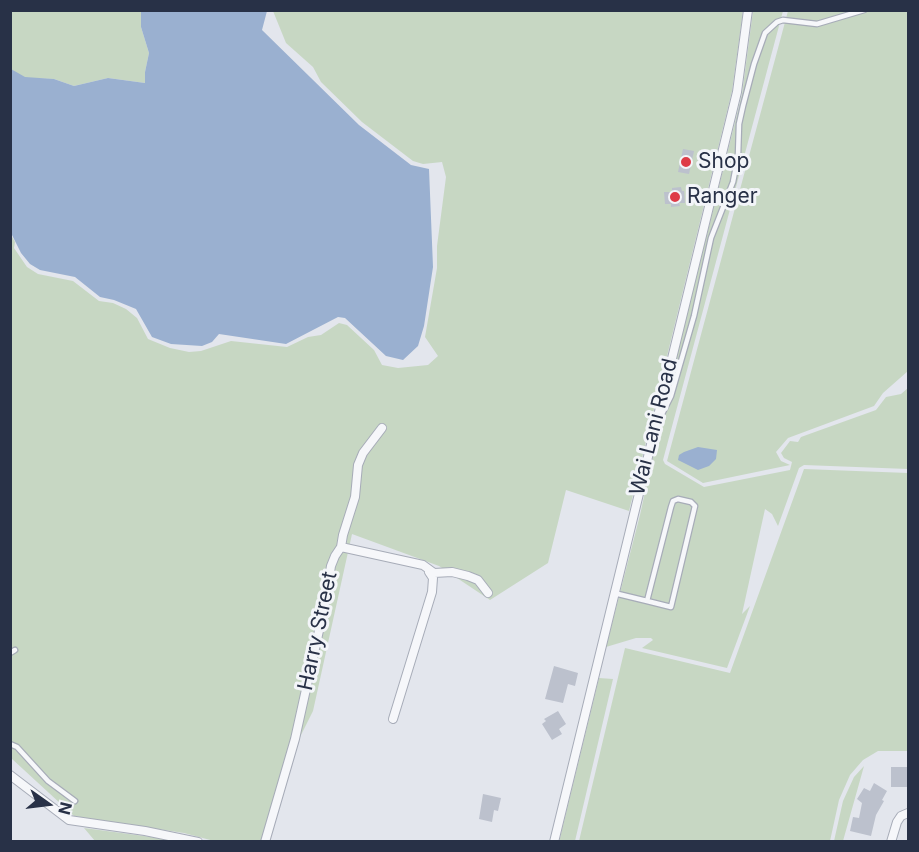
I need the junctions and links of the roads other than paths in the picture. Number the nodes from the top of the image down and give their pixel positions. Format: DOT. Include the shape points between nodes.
graph roads {
  1 [pos="748,10"];
  2 [pos="864,10"];
  3 [pos="655,424"];
  4 [pos="382,428"];
  5 [pos="341,548"];
  6 [pos="429,572"];
  7 [pos="488,593"];
  8 [pos="614,593"];
  9 [pos="647,601"];
  10 [pos="393,720"];
  11 [pos="10,744"];
  12 [pos="10,775"];
  13 [pos="75,801"];
  14 [pos="909,813"];
  15 [pos="198,842"];
  16 [pos="265,842"];
  17 [pos="554,842"];
  18 [pos="891,842"];
  1 -- 3 [label="street, Wai Lani Road" via="737,92"];
  2 -- 3 [label="lane" via="816,24 783,20 765,33 743,106 733,182 711,238 671,396"];
  3 -- 8 [label="street, Wai Lani Road"];
  4 -- 5 [label="street, Harry Street" via="358,465 355,497"];
  5 -- 6 [label="street" via="423,565"];
  5 -- 16 [label="street, Harry Street" via="331,566 295,739"];
  6 -- 7 [label="street" via="468,576 478,580"];
  6 -- 10 [label="street" via="433,578 432,591 425,620"];
  8 -- 9 [label="lane"];
  8 -- 17 [label="street, Wai Lani Road"];
  9 -- 9 [label="lane" via="671,607 695,506 691,502 678,499 670,507"];
  11 -- 13 [label="lane"];
  12 -- 15 [label="street" via="69,820"];
  14 -- 18 [label="street" via="897,822"];
}
